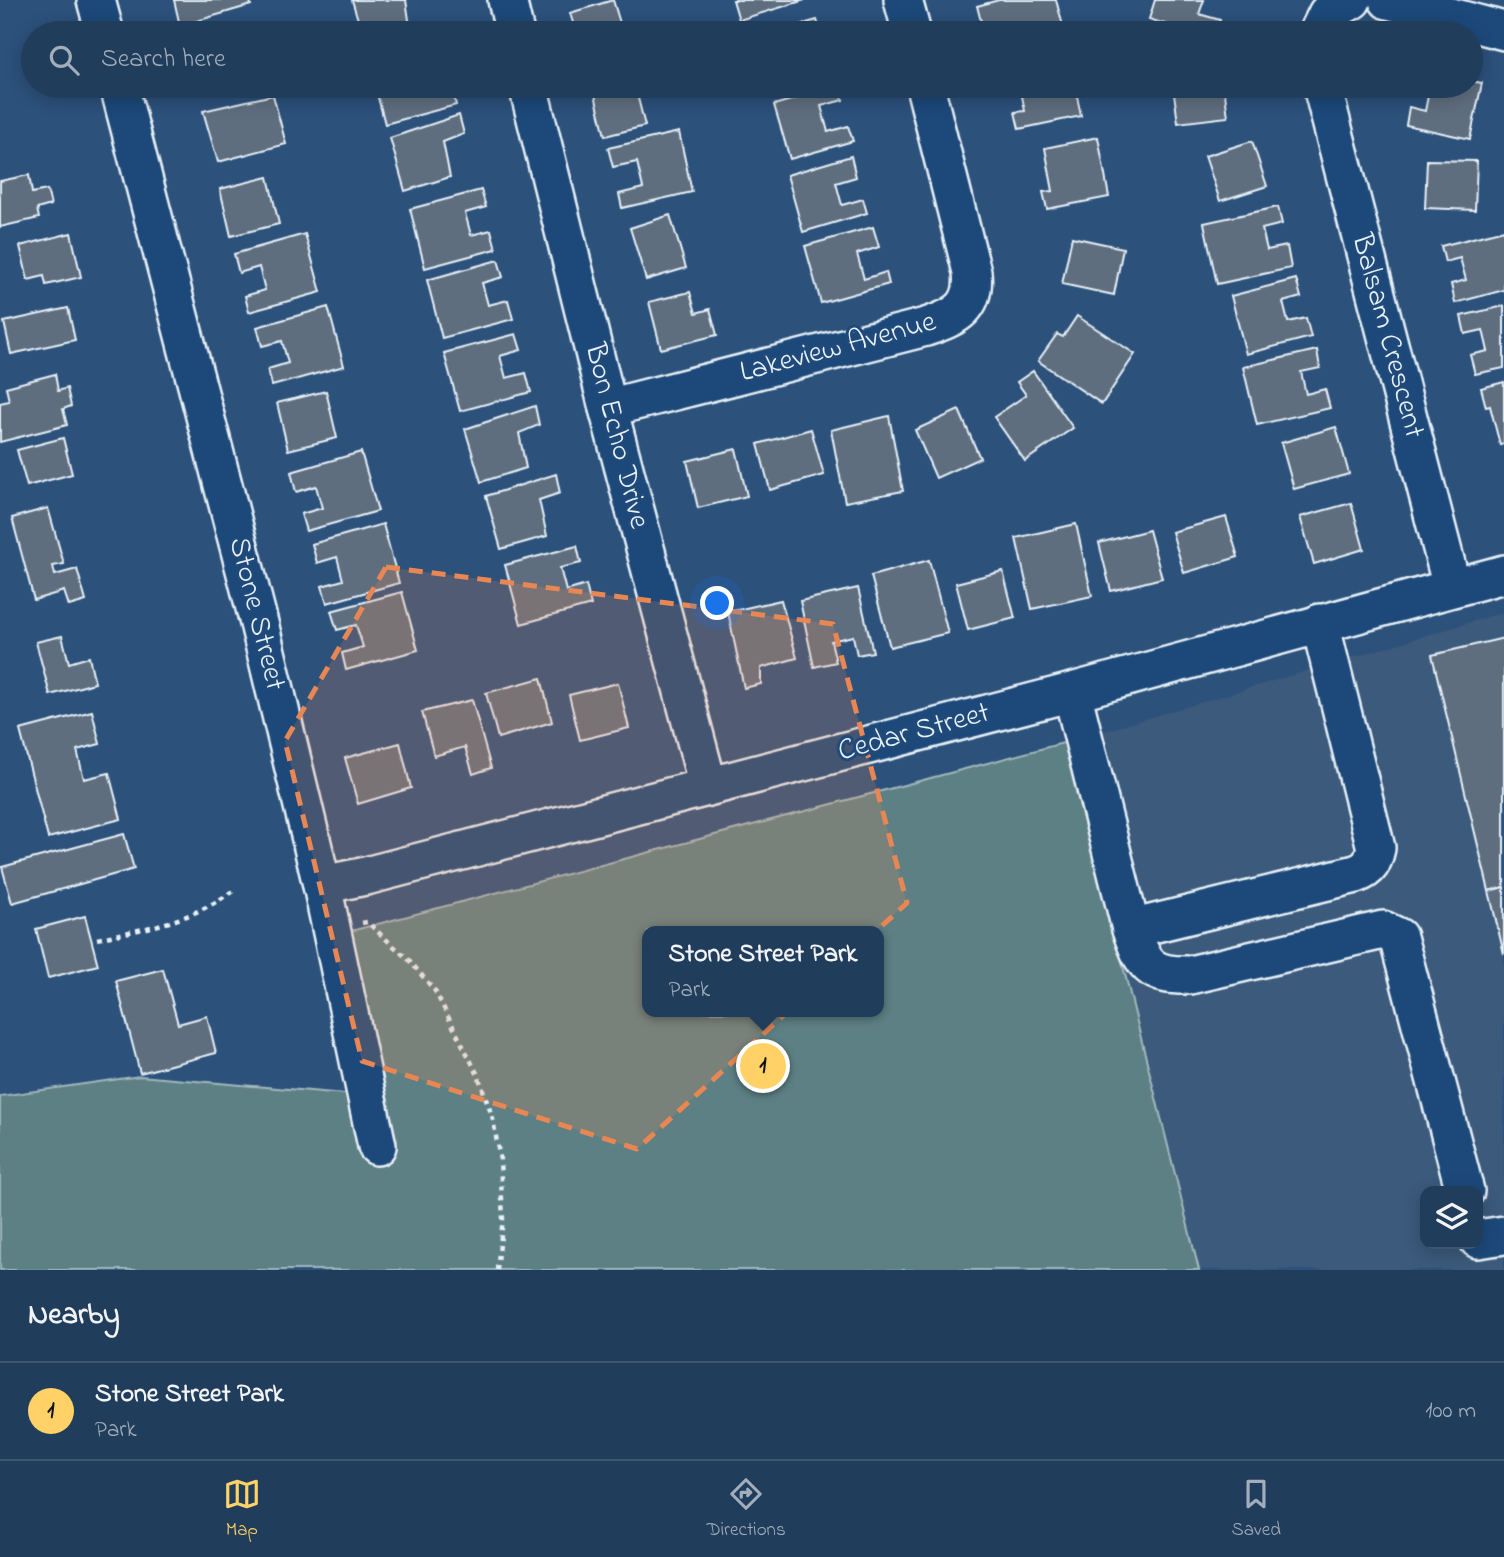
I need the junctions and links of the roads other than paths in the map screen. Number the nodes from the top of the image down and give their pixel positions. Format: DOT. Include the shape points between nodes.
graph roads {
  1 [pos="96,0"];
  2 [pos="507,0"];
  3 [pos="903,0"];
  4 [pos="1352,0"];
  5 [pos="1388,0"];
  6 [pos="102,21"];
  7 [pos="512,21"];
  8 [pos="909,21"];
  9 [pos="1324,21"];
  10 [pos="1469,21"];
  11 [pos="1483,25"];
  12 [pos="1504,30"];
  13 [pos="122,98"];
  14 [pos="531,98"];
  15 [pos="928,98"];
  16 [pos="1325,98"];
  17 [pos="608,408"];
  18 [pos="1504,574"];
  19 [pos="1452,587"];
  20 [pos="1320,623"];
  21 [pos="1072,692"];
  22 [pos="708,786"];
  23 [pos="322,885"];
  24 [pos="1131,929"];
  25 [pos="377,1146"];
  26 [pos="1464,1186"];
  27 [pos="1504,1235"];
  28 [pos="1483,1238"];
  1 -- 6 [label="street"];
  2 -- 7 [label="street"];
  3 -- 8 [label="street"];
  4 -- 9 [label="street" via="1327,14"];
  5 -- 10 [label="street"];
  11 -- 12 [label="street"];
  13 -- 23 [label="street, Stone Street"];
  14 -- 17 [label="street, Bon Echo Drive"];
  15 -- 17 [label="street, Lakeview Avenue" via="972,271 968,304 961,312 926,327"];
  16 -- 19 [label="street, Balsam Crescent"];
  17 -- 22 [label="street, Bon Echo Drive"];
  18 -- 19 [label="street, Cedar Street"];
  19 -- 20 [label="street, Cedar Street"];
  20 -- 21 [label="street, Cedar Street"];
  20 -- 24 [label="street" via="1376,848 1373,861 1356,874"];
  21 -- 22 [label="street, Cedar Street"];
  21 -- 24 [label="street"];
  22 -- 23 [label="street, Cedar Street"];
  23 -- 25 [label="street, Stone Street"];
  24 -- 26 [label="street" via="1152,970 1169,976 1383,930 1398,937"];
  27 -- 28 [label="street"];
}
